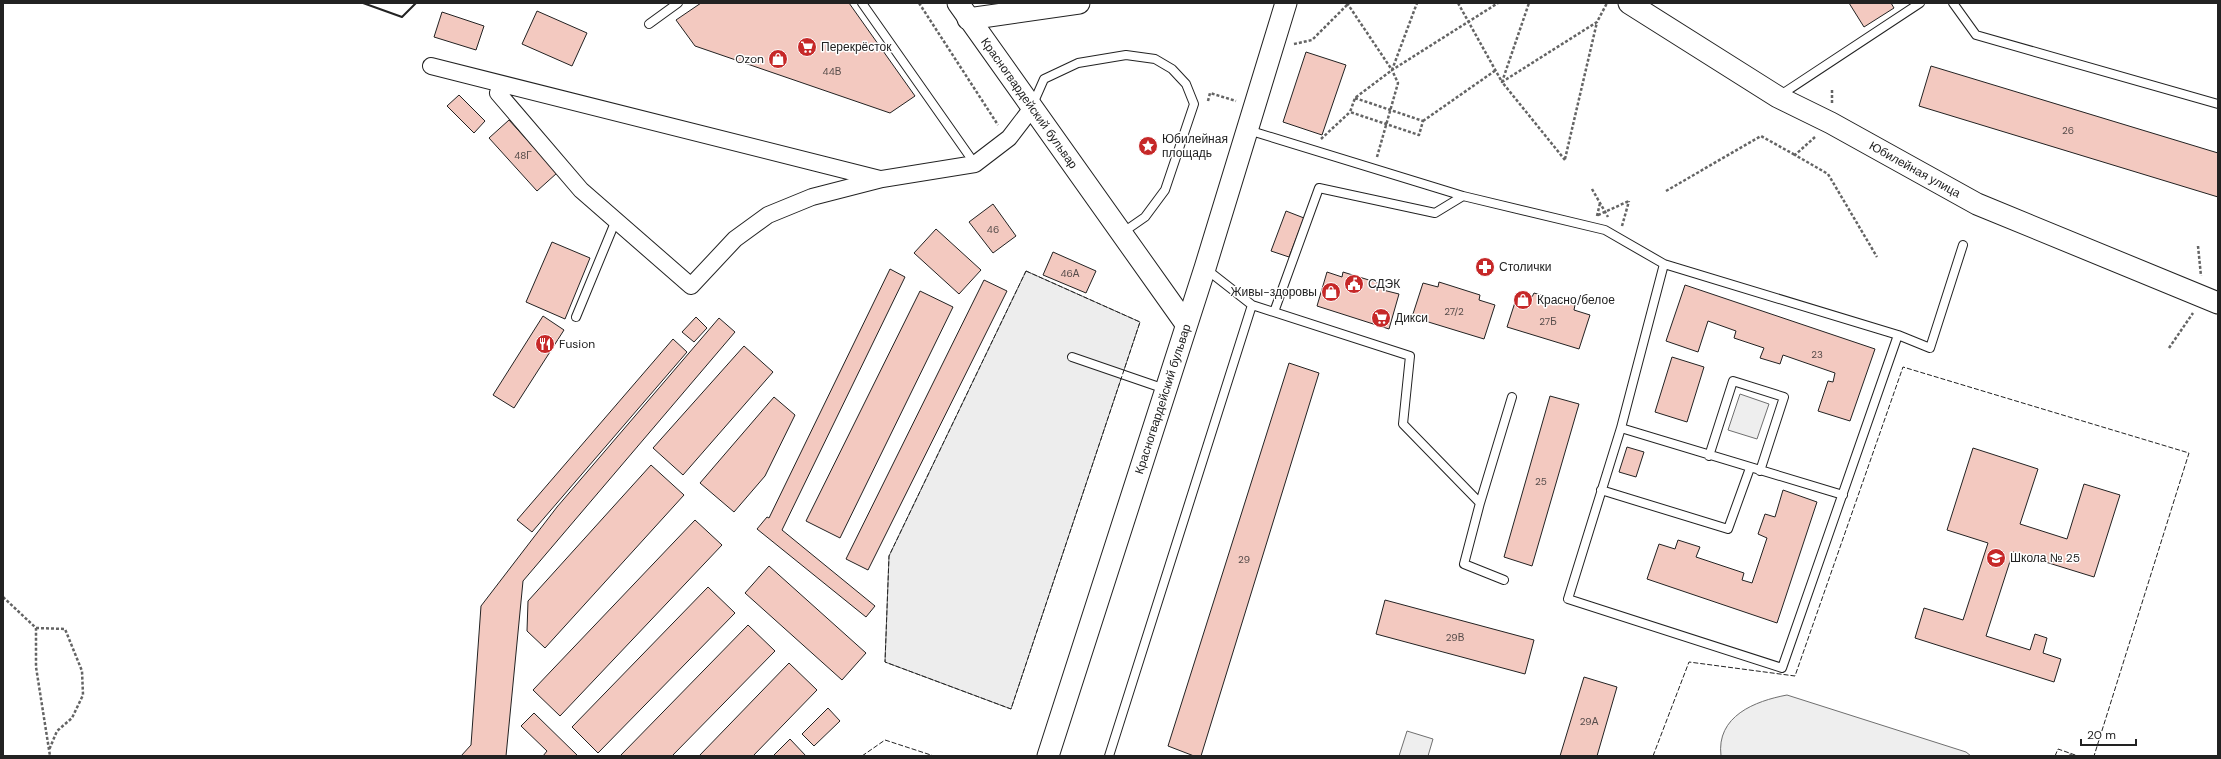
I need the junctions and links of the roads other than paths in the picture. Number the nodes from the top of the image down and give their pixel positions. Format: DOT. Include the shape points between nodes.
graph roads {
  1 [pos="678,3"];
  2 [pos="862,3"];
  3 [pos="1079,3"];
  4 [pos="1286,3"];
  5 [pos="1629,3"];
  6 [pos="1920,3"];
  7 [pos="1952,3"];
  8 [pos="963,11"];
  9 [pos="649,24"];
  10 [pos="431,66"];
  11 [pos="502,84"];
  12 [pos="1778,97"];
  13 [pos="2218,104"];
  14 [pos="1032,108"];
  15 [pos="1247,130"];
  16 [pos="975,164"];
  17 [pos="882,179"];
  18 [pos="1463,196"];
  19 [pos="616,220"];
  20 [pos="1122,233"];
  21 [pos="1964,244"];
  22 [pos="1664,264"];
  23 [pos="1205,268"];
  24 [pos="2218,303"];
  25 [pos="1252,305"];
  26 [pos="1274,312"];
  27 [pos="576,318"];
  28 [pos="1186,324"];
  29 [pos="1898,335"];
  30 [pos="1072,357"];
  31 [pos="1165,389"];
  32 [pos="1512,397"];
  33 [pos="1621,428"];
  34 [pos="1709,456"];
  35 [pos="1750,468"];
  36 [pos="1760,471"];
  37 [pos="1601,490"];
  38 [pos="1842,495"];
  39 [pos="1480,503"];
  40 [pos="1504,580"];
  41 [pos="1048,756"];
  42 [pos="1109,756"];
  1 -- 9 [label="lane"];
  2 -- 16 [label="lane"];
  3 -- 8 [label="street"];
  4 -- 15 [label="street"];
  5 -- 12 [label="street, Юбилейная улица"];
  6 -- 12 [label="lane"];
  7 -- 13 [label="lane" via="1976,35"];
  8 -- 14 [label="street, Красногвардейский бульвар"];
  10 -- 11 [label="street"];
  11 -- 17 [label="street"];
  11 -- 19 [label="street" via="498,93 581,190"];
  12 -- 24 [label="street, Юбилейная улица" via="1831,123 1977,204"];
  14 -- 16 [label="street" via="1007,140"];
  14 -- 20 [label="street, Красногвардейский бульвар"];
  14 -- 20 [label="lane" via="1044,79 1078,63 1126,54 1155,58 1172,69 1186,84 1194,104 1165,190 1145,217"];
  15 -- 18 [label="lane"];
  15 -- 23 [label="street"];
  16 -- 17 [label="street"];
  17 -- 19 [label="street" via="812,197 768,215 735,239 691,286"];
  18 -- 22 [label="lane" via="1605,230"];
  18 -- 26 [label="lane" via="1434,212 1319,188"];
  19 -- 27 [label="lane"];
  20 -- 28 [label="street, Красногвардейский бульвар"];
  21 -- 29 [label="lane" via="1930,348"];
  22 -- 29 [label="lane"];
  22 -- 33 [label="lane"];
  23 -- 25 [label="lane"];
  23 -- 28 [label="street"];
  25 -- 26 [label="lane"];
  25 -- 42 [label="lane"];
  26 -- 39 [label="lane" via="1410,356 1403,424"];
  28 -- 31 [label="street, Красногвардейский бульвар"];
  29 -- 38 [label="lane"];
  30 -- 31 [label="lane"];
  31 -- 41 [label="street, Красногвардейский бульвар"];
  32 -- 39 [label="lane"];
  33 -- 34 [label="lane"];
  33 -- 37 [label="lane"];
  34 -- 35 [label="lane"];
  34 -- 36 [label="lane" via="1733,381 1784,397"];
  35 -- 36 [label="lane"];
  35 -- 37 [label="lane" via="1728,529"];
  36 -- 38 [label="lane"];
  37 -- 38 [label="lane" via="1568,599 1782,668"];
  39 -- 40 [label="lane" via="1464,564"];
}
